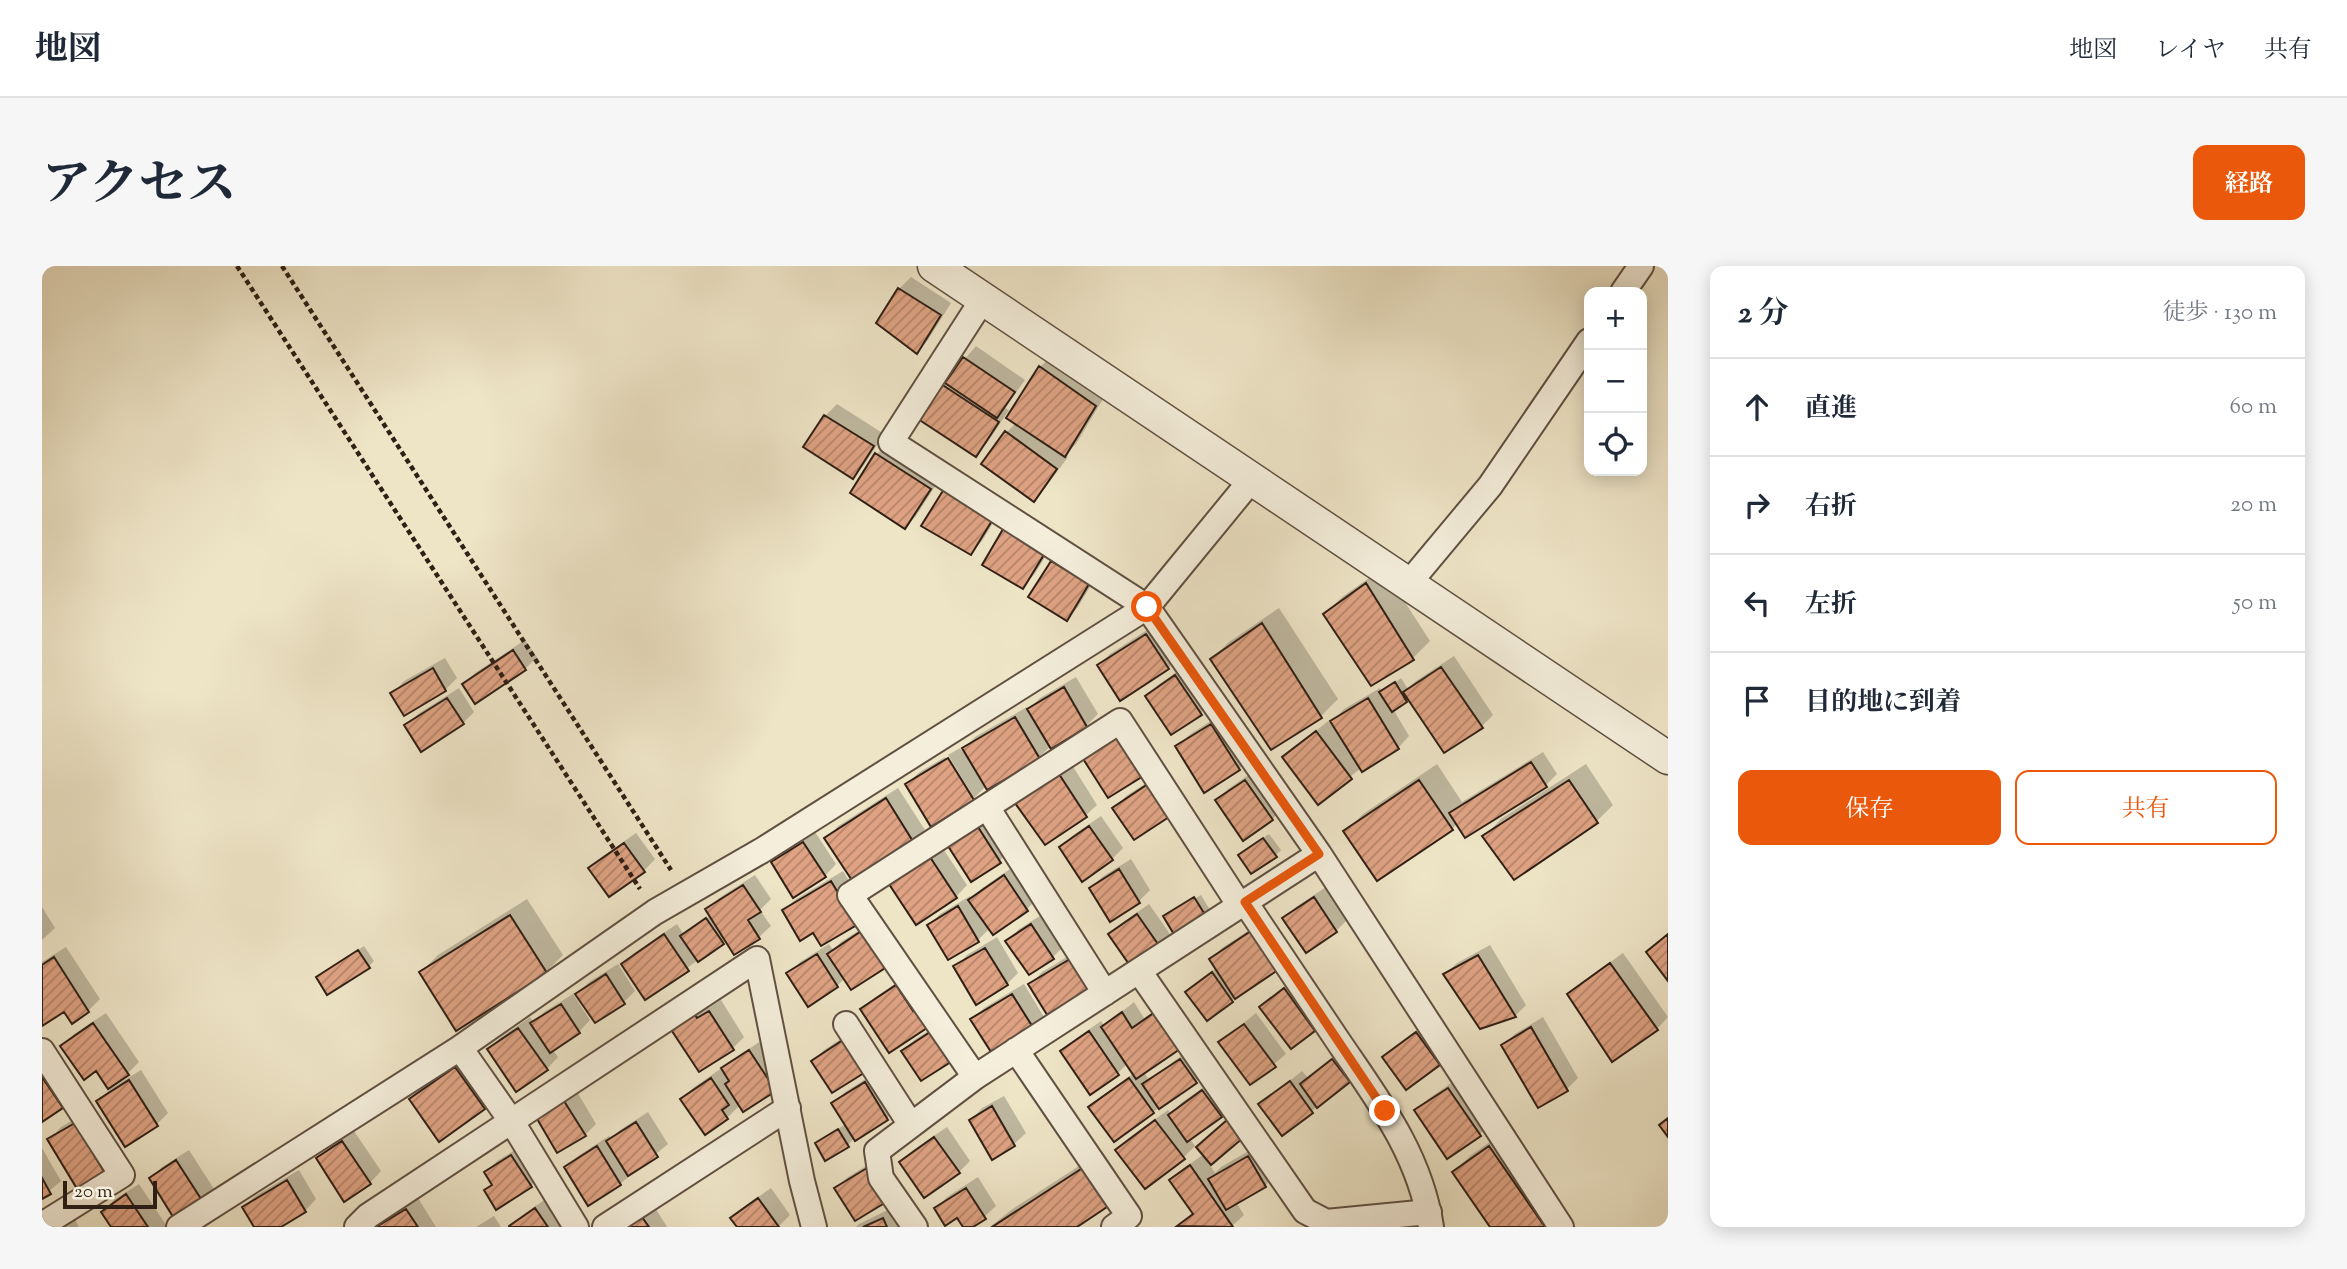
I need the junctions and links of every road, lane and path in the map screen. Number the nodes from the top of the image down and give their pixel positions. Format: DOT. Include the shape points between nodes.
graph roads {
  1 [pos="237,266"];
  2 [pos="282,266"];
  3 [pos="934,266"];
  4 [pos="1641,266"];
  5 [pos="1626,287"];
  6 [pos="983,299"];
  7 [pos="1584,348"];
  8 [pos="1252,479"];
  9 [pos="1409,583"];
  10 [pos="1147,607"];
  11 [pos="1668,758"];
  12 [pos="987,807"];
  13 [pos="1319,854"];
  14 [pos="687,894"];
  15 [pos="1243,904"];
  16 [pos="655,912"];
  17 [pos="1139,971"];
  18 [pos="1105,993"];
  19 [pos="846,1024"];
  20 [pos="460,1048"];
  21 [pos="1016,1050"];
  22 [pos="42,1051"];
  23 [pos="975,1077"];
  24 [pos="788,1108"];
  25 [pos="512,1122"];
  26 [pos="911,1125"];
  27 [pos="1430,1219"];
  28 [pos="42,1226"];
  29 [pos="178,1227"];
  30 [pos="357,1227"];
  31 [pos="576,1227"];
  32 [pos="605,1227"];
  33 [pos="814,1227"];
  34 [pos="915,1227"];
  35 [pos="1114,1227"];
  36 [pos="1561,1227"];
  1 -- 16 [label="path"];
  2 -- 14 [label="path"];
  3 -- 6 [label="street"];
  4 -- 5 [label="street"];
  6 -- 8 [label="street"];
  6 -- 10 [label="street" via="891,442"];
  7 -- 9 [label="street" via="1490,485"];
  8 -- 9 [label="street"];
  8 -- 10 [label="street"];
  9 -- 11 [label="street"];
  10 -- 13 [label="street"];
  10 -- 14 [label="street"];
  12 -- 15 [label="street" via="1120,721"];
  12 -- 18 [label="street"];
  12 -- 23 [label="street" via="850,895"];
  13 -- 15 [label="street"];
  13 -- 36 [label="street"];
  14 -- 16 [label="street"];
  15 -- 17 [label="street"];
  15 -- 27 [label="street" via="1410,1153"];
  16 -- 20 [label="street"];
  17 -- 18 [label="street"];
  17 -- 27 [label="street" via="1305,1212 1326,1222"];
  18 -- 21 [label="street"];
  19 -- 26 [label="street"];
  20 -- 25 [label="street"];
  20 -- 29 [label="street"];
  21 -- 23 [label="street"];
  21 -- 35 [label="street" via="1129,1216"];
  22 -- 28 [label="street" via="122,1175"];
  23 -- 26 [label="street"];
  24 -- 25 [label="street" via="757,959"];
  24 -- 32 [label="street"];
  24 -- 33 [label="street"];
  25 -- 30 [label="street"];
  25 -- 31 [label="street"];
  26 -- 34 [label="street" via="877,1151 881,1178"];
}
